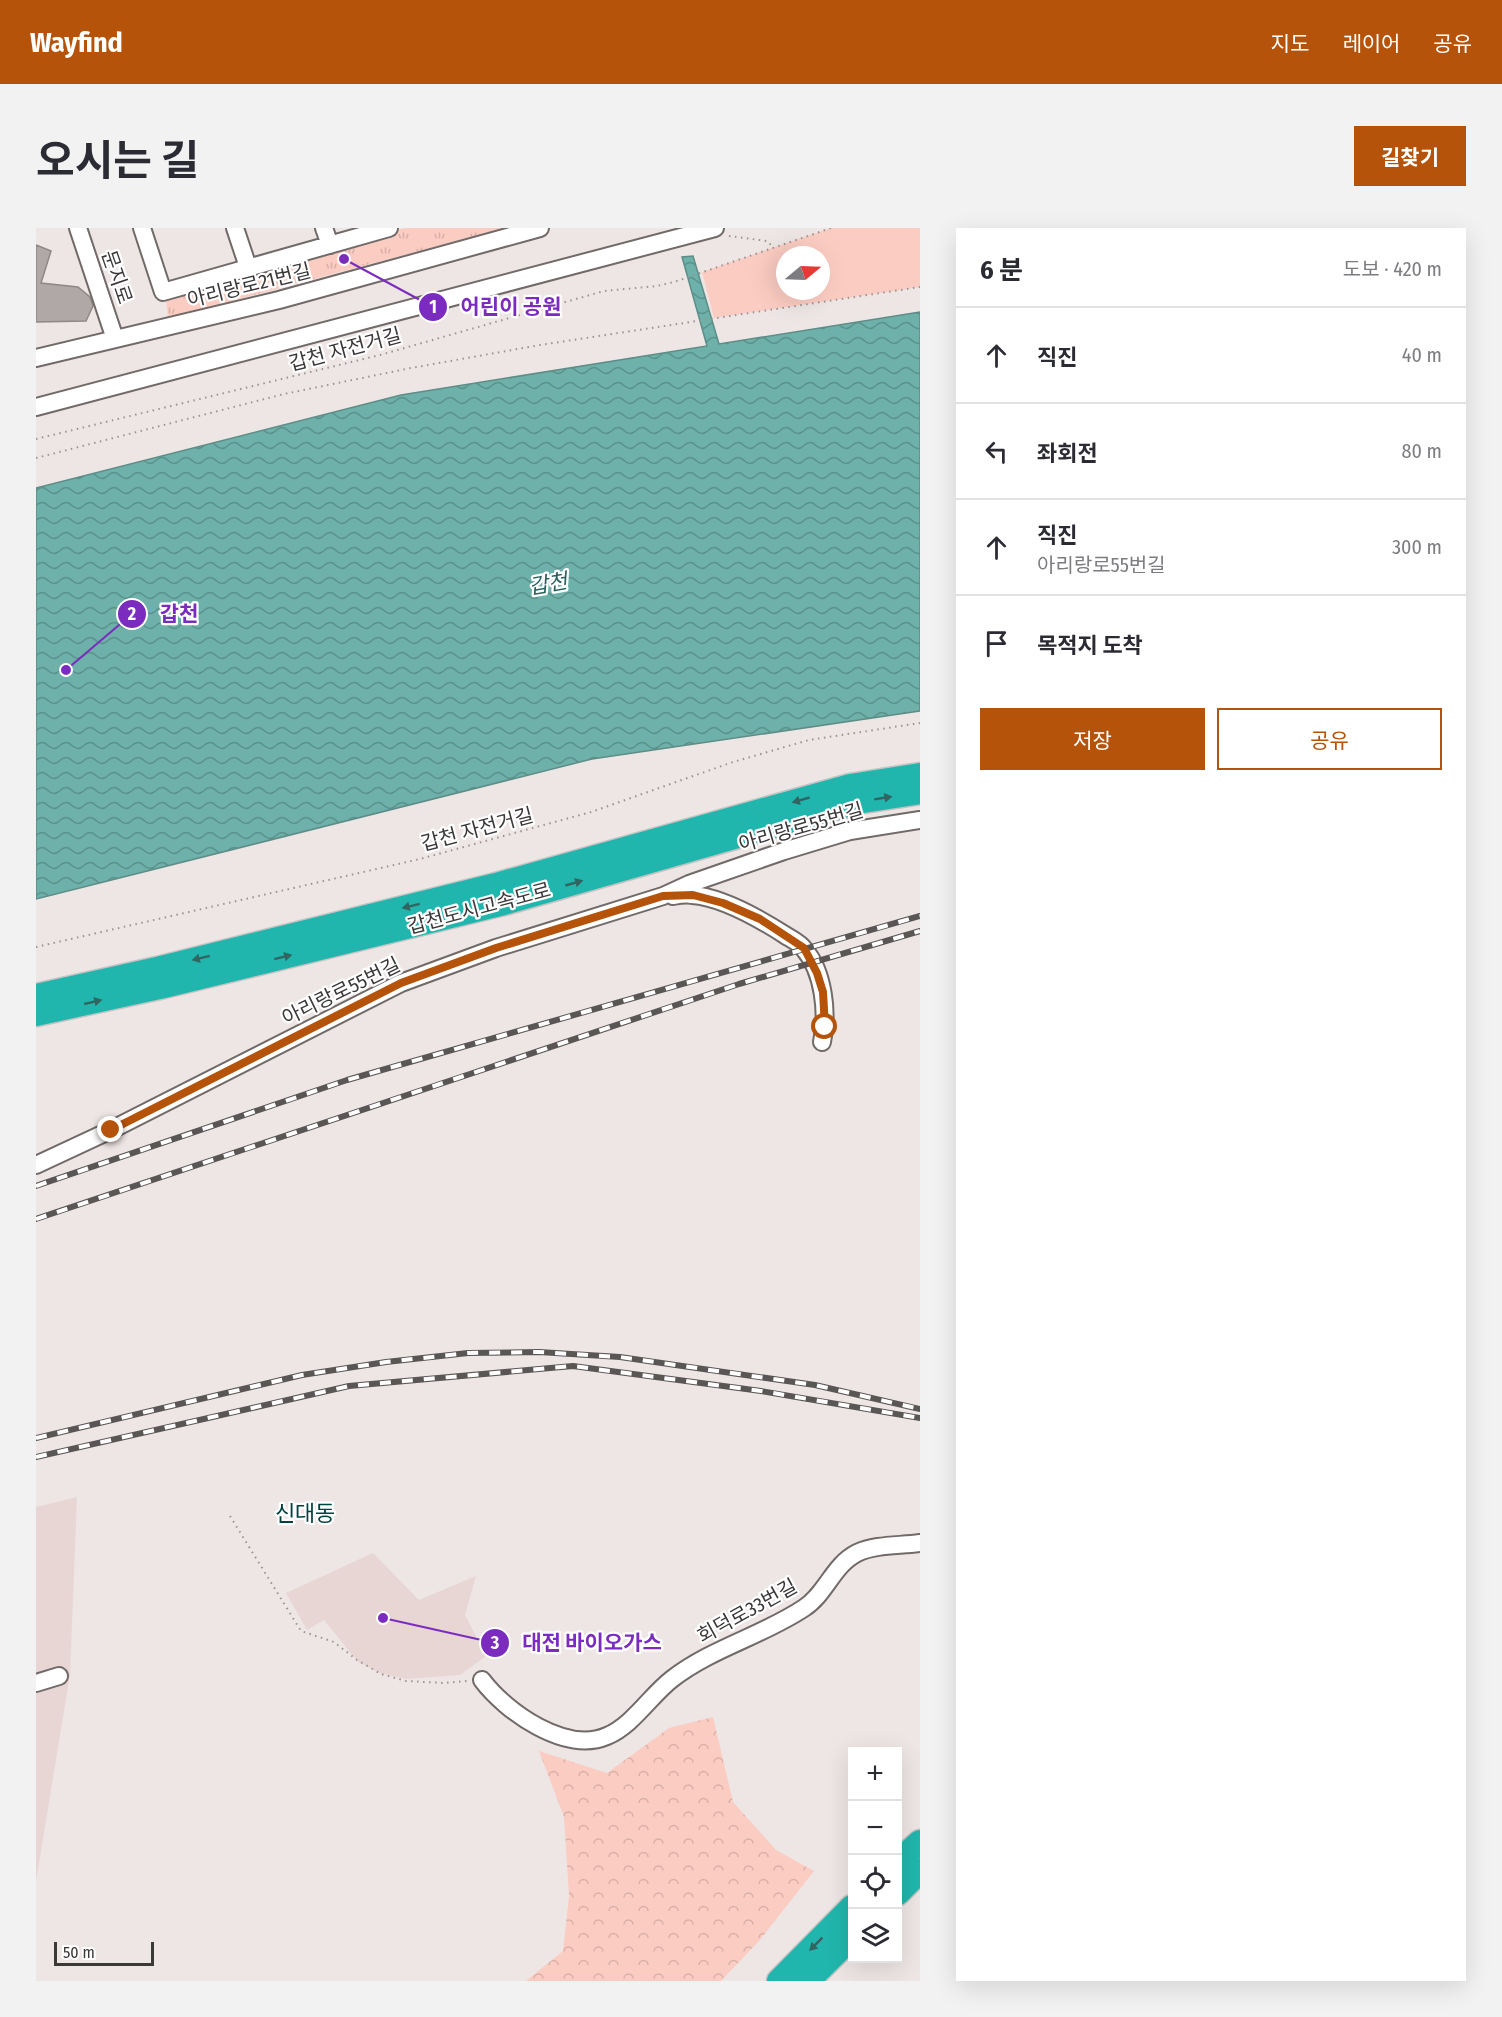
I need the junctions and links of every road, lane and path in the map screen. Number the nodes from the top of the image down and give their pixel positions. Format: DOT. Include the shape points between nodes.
graph roads {
  1 [pos="78,228"];
  2 [pos="142,228"];
  3 [pos="235,228"];
  4 [pos="324,228"];
  5 [pos="389,228"];
  6 [pos="540,228"];
  7 [pos="831,228"];
  8 [pos="709,230"];
  9 [pos="675,233"];
  10 [pos="330,245"];
  11 [pos="773,248"];
  12 [pos="248,267"];
  13 [pos="920,286"];
  14 [pos="115,339"];
  15 [pos="36,358"];
  16 [pos="36,407"];
  17 [pos="36,439"];
  18 [pos="36,458"];
  19 [pos="920,723"];
  20 [pos="920,775"];
  21 [pos="920,792"];
  22 [pos="920,820"];
  23 [pos="663,896"];
  24 [pos="36,947"];
  25 [pos="36,996"];
  26 [pos="36,1014"];
  27 [pos="822,1042"];
  28 [pos="36,1165"];
  29 [pos="230,1516"];
  30 [pos="920,1543"];
  31 [pos="59,1676"];
  32 [pos="482,1680"];
  33 [pos="36,1683"];
  34 [pos="920,1842"];
  35 [pos="902,1858"];
  36 [pos="920,1871"];
  37 [pos="902,1888"];
  38 [pos="850,1909"];
  39 [pos="848,1941"];
  40 [pos="779,1981"];
  41 [pos="808,1981"];
  1 -- 14 [label="street, 문지로"];
  2 -- 12 [label="street" via="163,292"];
  3 -- 12 [label="street"];
  4 -- 10 [label="street"];
  5 -- 10 [label="street"];
  6 -- 14 [label="street, 아리랑로21번길" via="279,300"];
  7 -- 11 [label="path, 갑천 자전거길"];
  8 -- 9 [label="street"];
  8 -- 11 [label="path" via="767,241"];
  9 -- 16 [label="street"];
  10 -- 12 [label="street"];
  11 -- 17 [label="path, 갑천 자전거길" via="674,282 604,291 370,358"];
  13 -- 18 [label="path" via="540,345 319,387"];
  14 -- 15 [label="street, 아리랑로21번길"];
  19 -- 24 [label="path, 갑천 자전거길" via="810,740 733,762 591,812 485,842"];
  20 -- 25 [label="highway, 갑천도시고속도로, one-way" via="850,786 496,885"];
  26 -- 21 [label="highway, 갑천도시고속도로, one-way" via="504,903 857,802"];
  22 -- 23 [label="street, 아리랑로55번길" via="849,831"];
  23 -- 27 [label="street" via="693,895 723,903 760,919 804,948 823,992"];
  23 -- 28 [label="street, 아리랑로55번길" via="496,948 401,983"];
  29 -- 32 [label="path" via="301,1631 334,1642 381,1674 406,1681"];
  30 -- 32 [label="street, 회덕로33번길" via="856,1553 837,1568 806,1607 690,1666 607,1736 572,1739 530,1723 503,1704"];
  31 -- 33 [label="street"];
  34 -- 35 [label="highway"];
  36 -- 37 [label="highway"];
  38 -- 40 [label="highway, one-way"];
  39 -- 41 [label="highway"];
}
